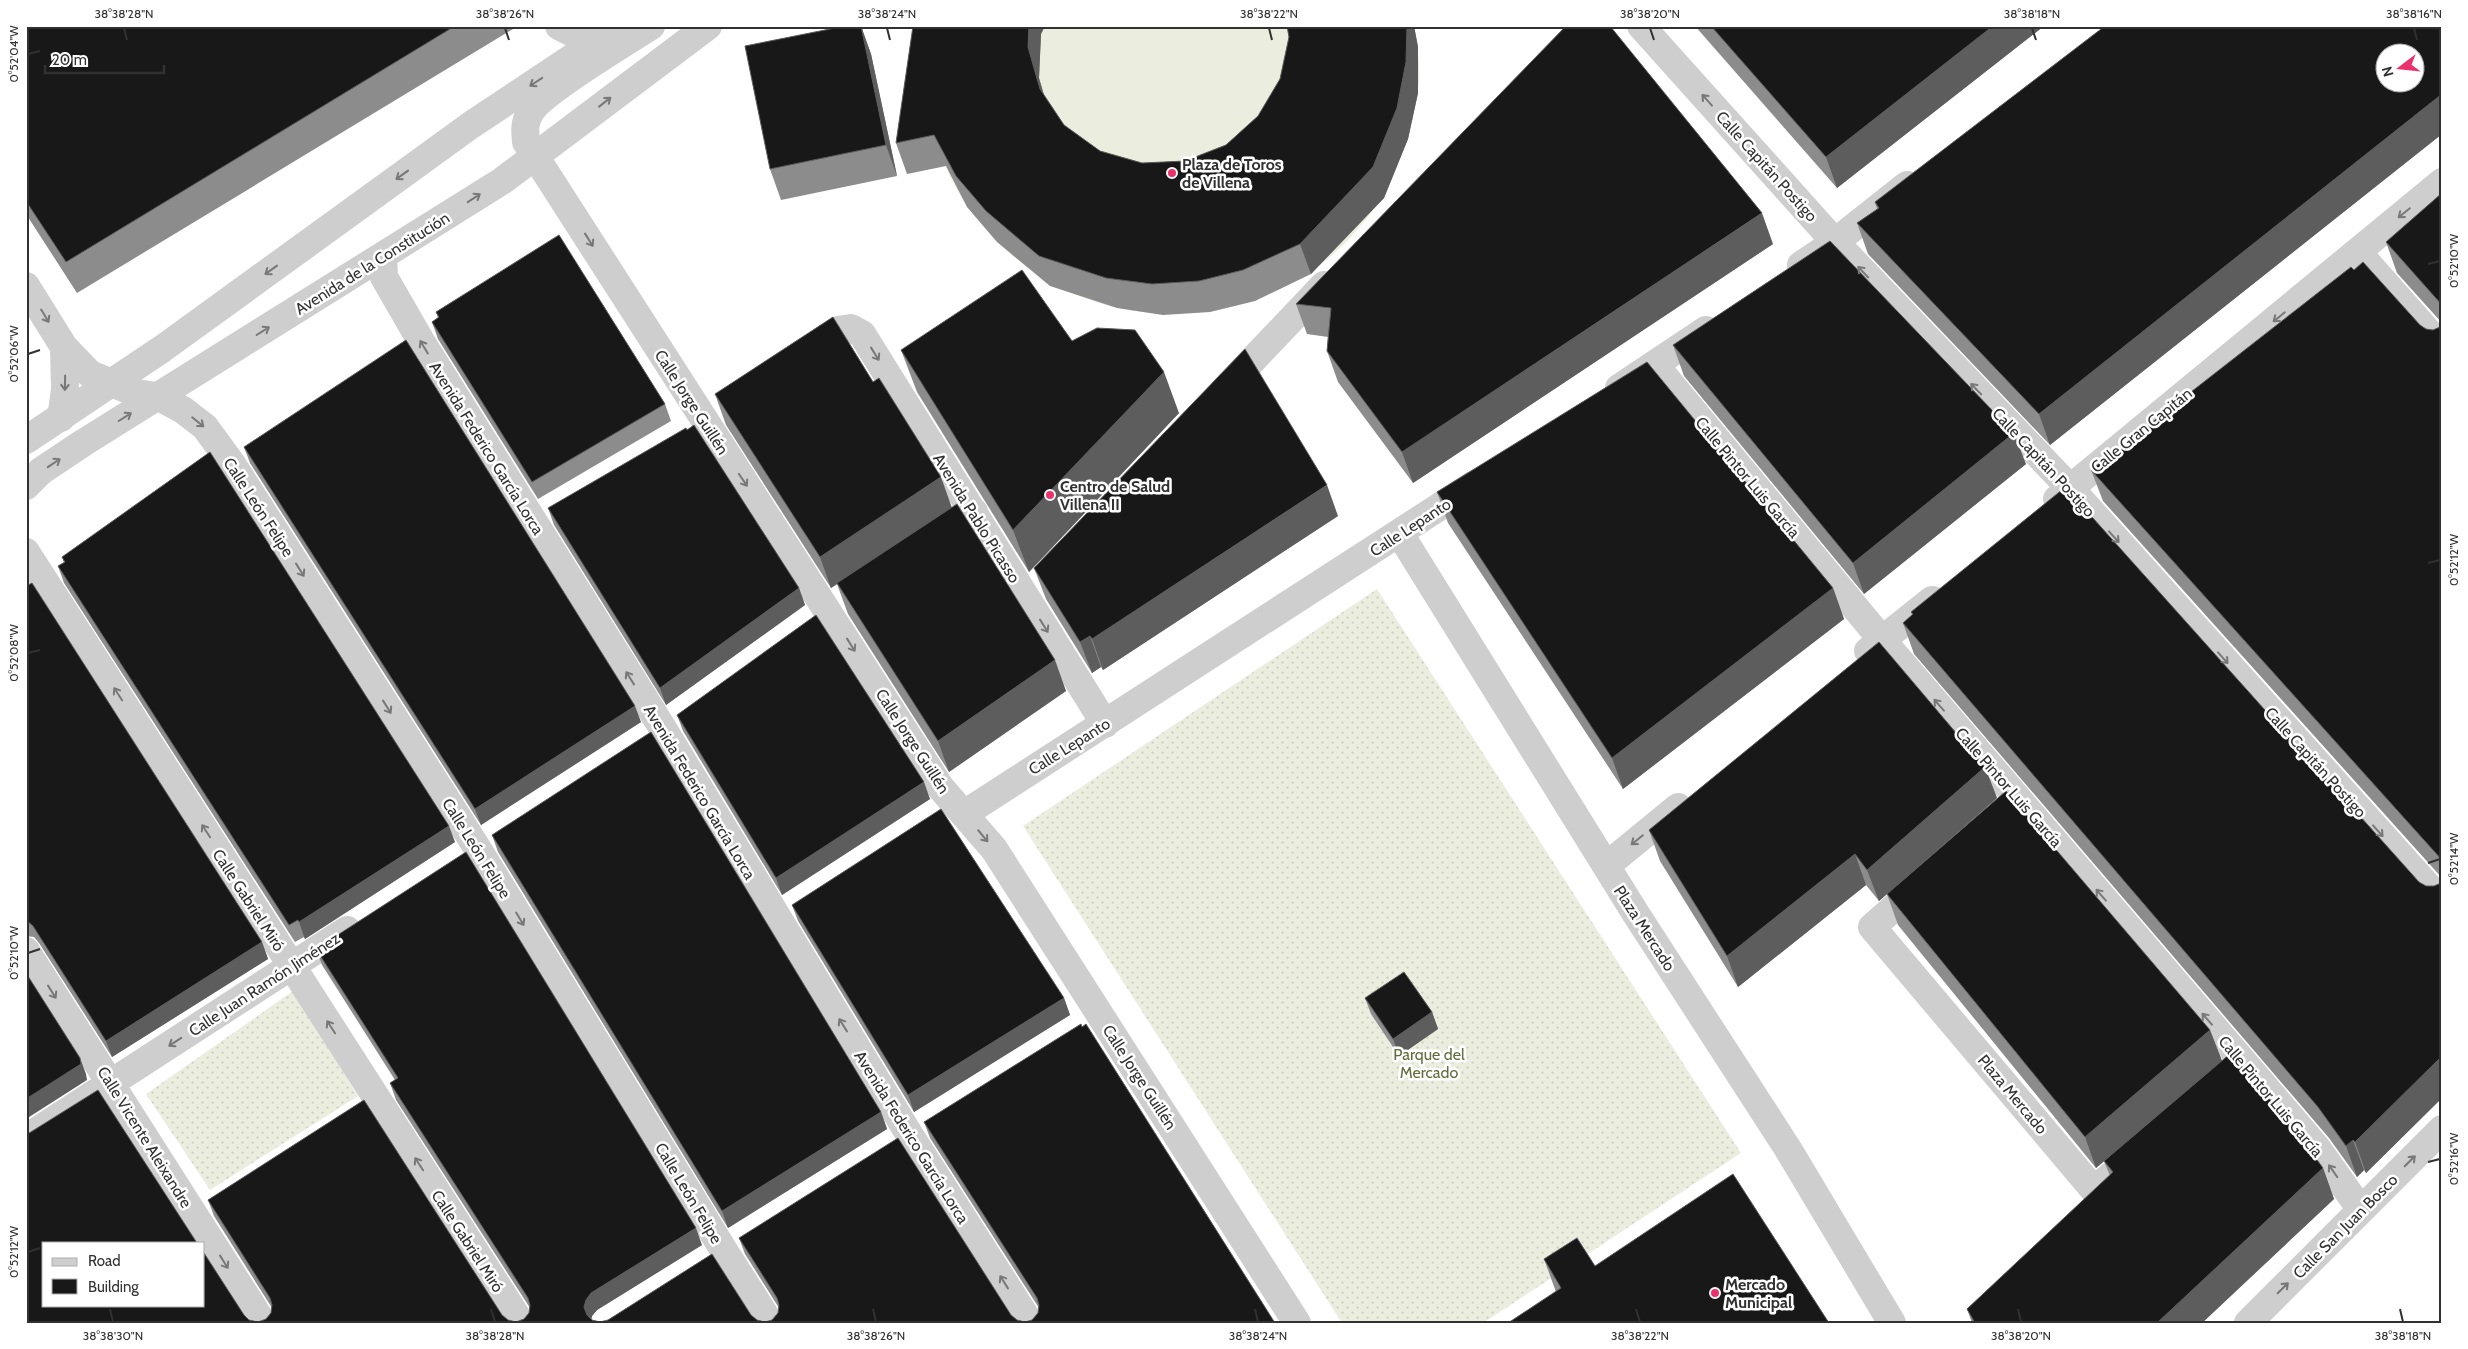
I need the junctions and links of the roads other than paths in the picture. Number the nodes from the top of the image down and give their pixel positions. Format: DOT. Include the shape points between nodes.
graph roads {
  1 [pos="559,26"];
  2 [pos="651,26"];
  3 [pos="708,26"];
  4 [pos="1642,26"];
  5 [pos="609,34"];
  6 [pos="533,157"];
  7 [pos="1928,168"];
  8 [pos="2442,182"];
  9 [pos="1835,242"];
  10 [pos="2358,251"];
  11 [pos="382,257"];
  12 [pos="1338,270"];
  13 [pos="1778,281"];
  14 [pos="26,286"];
  15 [pos="1728,314"];
  16 [pos="2442,346"];
  17 [pos="64,347"];
  18 [pos="790,362"];
  19 [pos="1655,365"];
  20 [pos="110,384"];
  21 [pos="157,396"];
  22 [pos="1597,403"];
  23 [pos="727,404"];
  24 [pos="1209,405"];
  25 [pos="60,418"];
  26 [pos="693,425"];
  27 [pos="26,440"];
  28 [pos="1490,474"];
  29 [pos="26,486"];
  30 [pos="2070,488"];
  31 [pos="974,512"];
  32 [pos="2040,512"];
  33 [pos="1400,534"];
  34 [pos="917,550"];
  35 [pos="26,552"];
  36 [pos="1047,576"];
  37 [pos="1950,585"];
  38 [pos="1026,598"];
  39 [pos="837,604"];
  40 [pos="804,625"];
  41 [pos="1882,640"];
  42 [pos="1852,665"];
  43 [pos="686,710"];
  44 [pos="1104,724"];
  45 [pos="662,727"];
  46 [pos="638,743"];
  47 [pos="1698,790"];
  48 [pos="2019,799"];
  49 [pos="950,811"];
  50 [pos="1997,818"];
  51 [pos="500,831"];
  52 [pos="468,852"];
  53 [pos="1606,866"];
  54 [pos="1938,869"];
  55 [pos="800,901"];
  56 [pos="2442,902"];
  57 [pos="367,917"];
  58 [pos="776,917"];
  59 [pos="26,951"];
  60 [pos="292,966"];
  61 [pos="2244,1062"];
  62 [pos="2221,1081"];
  63 [pos="110,1083"];
  64 [pos="918,1128"];
  65 [pos="2442,1129"];
  66 [pos="26,1138"];
  67 [pos="2154,1139"];
  68 [pos="884,1150"];
  69 [pos="2361,1210"];
  70 [pos="748,1234"];
  71 [pos="723,1249"];
  72 [pos="698,1265"];
  73 [pos="263,1323"];
  74 [pos="521,1323"];
  75 [pos="770,1323"];
  76 [pos="1030,1323"];
  77 [pos="1297,1323"];
  78 [pos="1892,1323"];
  79 [pos="2248,1323"];
  1 -- 5 [label="street" via="582,38"];
  2 -- 6 [label="street, Calle Jorge Guillén" via="574,77 530,111 524,126 526,142"];
  6 -- 3 [label="street, Avenida de la Constitución, one-way"];
  9 -- 4 [label="street, Calle Capitán Postigo, one-way"];
  5 -- 20 [label="street, one-way" via="470,125"];
  11 -- 6 [label="street, Avenida de la Constitución, one-way" via="502,181"];
  6 -- 26 [label="street, Calle Jorge Guillén, one-way" via="562,199"];
  7 -- 9 [label="street"];
  8 -- 10 [label="street, Calle Gran Capitán, one-way"];
  9 -- 13 [label="street"];
  30 -- 9 [label="street, Calle Capitán Postigo, one-way"];
  10 -- 16 [label="street"];
  10 -- 30 [label="street, Calle Gran Capitán, one-way"];
  21 -- 11 [label="street, Avenida de la Constitución, one-way"];
  45 -- 11 [label="street, Avenida Federico García Lorca, one-way" via="542,514 397,301 384,277"];
  12 -- 24 [label="street"];
  14 -- 17 [label="street, Calle León Felipe, one-way"];
  15 -- 19 [label="street"];
  17 -- 20 [label="street, Calle León Felipe" via="90,374"];
  17 -- 25 [label="street, one-way" via="65,390"];
  18 -- 31 [label="street, Avenida Pablo Picasso, one-way" via="838,330 851,328 862,334"];
  19 -- 22 [label="street"];
  19 -- 41 [label="street, Calle Pintor Luis García"];
  20 -- 21 [label="street, Calle León Felipe"];
  20 -- 25 [label="street"];
  29 -- 21 [label="street, Avenida de la Constitución, one-way" via="41,471"];
  21 -- 52 [label="street, Calle León Felipe, one-way" via="205,427 232,464"];
  23 -- 26 [label="street"];
  25 -- 27 [label="street"];
  26 -- 39 [label="street, Calle Jorge Guillén, one-way"];
  28 -- 33 [label="street, Calle Lepanto"];
  30 -- 32 [label="street, Calle Gran Capitán"];
  30 -- 56 [label="street, Calle Capitán Postigo, one-way"];
  31 -- 34 [label="street"];
  31 -- 38 [label="street, Avenida Pablo Picasso"];
  33 -- 44 [label="street, Calle Lepanto"];
  33 -- 53 [label="street, Plaza Mercado"];
  60 -- 35 [label="street, Calle Gabriel Miró, one-way"];
  36 -- 38 [label="street"];
  37 -- 41 [label="street"];
  38 -- 44 [label="street, Avenida Pablo Picasso, one-way"];
  39 -- 40 [label="street"];
  39 -- 49 [label="street, Calle Jorge Guillén, one-way" via="942,788"];
  41 -- 42 [label="street"];
  48 -- 41 [label="street, Calle Pintor Luis García, one-way"];
  43 -- 45 [label="street"];
  44 -- 49 [label="street, Calle Lepanto"];
  45 -- 46 [label="street"];
  45 -- 58 [label="street, Avenida Federico García Lorca"];
  47 -- 53 [label="street, one-way"];
  48 -- 50 [label="street"];
  61 -- 48 [label="street, Calle Pintor Luis García, one-way"];
  49 -- 77 [label="street, Calle Jorge Guillén, one-way" via="994,849 1089,1021"];
  51 -- 52 [label="street"];
  52 -- 71 [label="street, Calle León Felipe, one-way"];
  53 -- 78 [label="street, Plaza Mercado" via="1788,1149"];
  54 -- 67 [label="street, Plaza Mercado" via="1872,927 2094,1190"];
  55 -- 58 [label="street"];
  57 -- 60 [label="street, Calle Juan Ramón Jiménez"];
  64 -- 58 [label="street, Avenida Federico García Lorca, one-way"];
  59 -- 63 [label="street, Calle Vicente Aleixandre, one-way"];
  60 -- 63 [label="street, Calle Juan Ramón Jiménez, one-way"];
  74 -- 60 [label="street, Calle Gabriel Miró, one-way"];
  61 -- 62 [label="street"];
  69 -- 61 [label="street, Calle Pintor Luis García, one-way" via="2317,1148"];
  63 -- 66 [label="street, Calle Juan Ramón Jiménez"];
  63 -- 73 [label="street, Calle Vicente Aleixandre, one-way"];
  64 -- 68 [label="street"];
  76 -- 64 [label="street, Avenida Federico García Lorca, one-way"];
  69 -- 65 [label="street, Calle San Juan Bosco, one-way"];
  79 -- 69 [label="street, Calle San Juan Bosco, one-way"];
  70 -- 71 [label="street"];
  71 -- 72 [label="street"];
  71 -- 75 [label="street, Calle León Felipe"];
}
